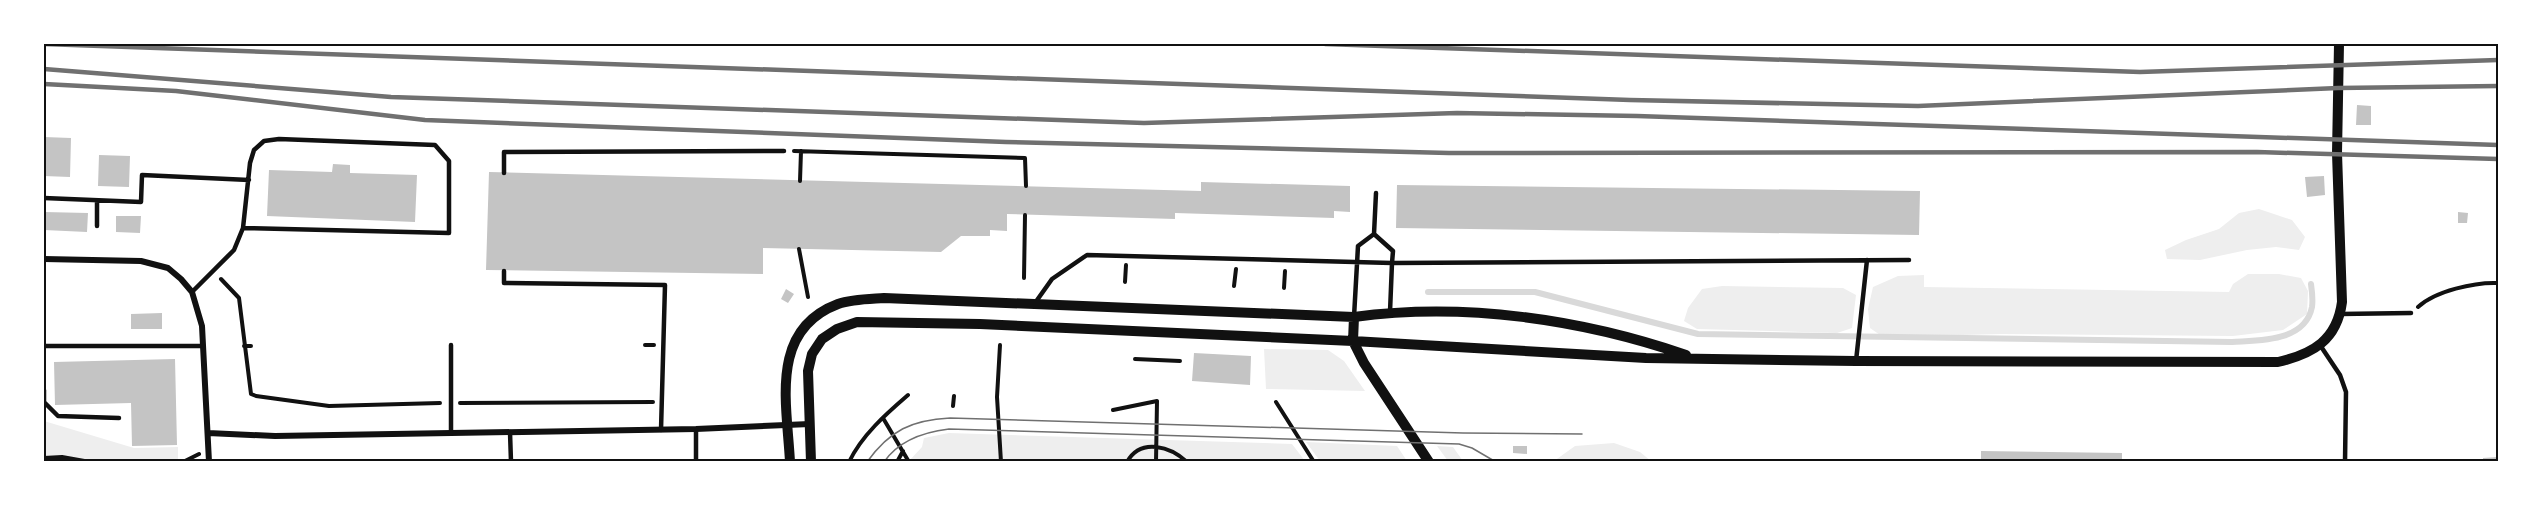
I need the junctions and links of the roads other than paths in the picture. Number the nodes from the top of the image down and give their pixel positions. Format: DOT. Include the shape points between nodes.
graph roads {
  1 [pos="2339,44"];
  2 [pos="784,151"];
  3 [pos="504,173"];
  4 [pos="249,180"];
  5 [pos="1376,193"];
  6 [pos="44,198"];
  7 [pos="97,201"];
  8 [pos="97,226"];
  9 [pos="243,228"];
  10 [pos="1374,234"];
  11 [pos="44,259"];
  12 [pos="1867,260"];
  13 [pos="1909,260"];
  14 [pos="1357,262"];
  15 [pos="1392,263"];
  16 [pos="504,271"];
  17 [pos="192,292"];
  18 [pos="1034,305"];
  19 [pos="1390,312"];
  20 [pos="2411,313"];
  21 [pos="2340,314"];
  22 [pos="1354,317"];
  23 [pos="1353,341"];
  24 [pos="451,345"];
  25 [pos="2320,345"];
  26 [pos="44,346"];
  27 [pos="203,346"];
  28 [pos="1695,358"];
  29 [pos="1856,361"];
  30 [pos="44,390"];
  31 [pos="119,418"];
  32 [pos="810,424"];
  33 [pos="788,425"];
  34 [pos="696,429"];
  35 [pos="661,430"];
  36 [pos="510,432"];
  37 [pos="208,433"];
  38 [pos="451,433"];
  39 [pos="209,462"];
  40 [pos="511,462"];
  41 [pos="696,462"];
  42 [pos="790,462"];
  43 [pos="811,462"];
  44 [pos="1429,462"];
  45 [pos="2345,462"];
  1 -- 21 [label="street"];
  2 -- 3 [label="lane" via="504,152"];
  4 -- 7 [label="lane" via="142,175 141,202"];
  4 -- 9 [label="lane"];
  4 -- 9 [label="lane" via="254,150 264,141 435,145 449,162 449,233"];
  5 -- 10 [label="lane"];
  6 -- 7 [label="lane"];
  7 -- 8 [label="lane"];
  9 -- 17 [label="lane" via="234,250"];
  10 -- 14 [label="lane" via="1358,246"];
  10 -- 15 [label="lane" via="1392,251"];
  11 -- 17 [label="street" via="141,261 168,268"];
  12 -- 13 [label="lane"];
  12 -- 15 [label="lane"];
  12 -- 29 [label="lane"];
  14 -- 15 [label="lane"];
  14 -- 18 [label="lane" via="1087,255 1053,279"];
  14 -- 22 [label="lane"];
  15 -- 19 [label="lane"];
  16 -- 35 [label="lane" via="504,283 665,285"];
  17 -- 27 [label="street" via="202,326"];
  18 -- 22 [label="street"];
  18 -- 33 [label="street" via="884,298 838,304 807,325 787,358"];
  19 -- 22 [label="street"];
  19 -- 28 [label="street" via="1510,315 1653,344"];
  20 -- 21 [label="lane"];
  21 -- 25 [label="street"];
  22 -- 23 [label="street"];
  23 -- 28 [label="street"];
  23 -- 32 [label="street" via="857,322 822,339 812,354 808,371"];
  23 -- 44 [label="street"];
  24 -- 38 [label="lane"];
  25 -- 29 [label="street" via="2306,354 2278,362"];
  25 -- 45 [label="lane" via="2346,392"];
  26 -- 27 [label="lane"];
  27 -- 37 [label="street"];
  28 -- 29 [label="street"];
  30 -- 31 [label="lane" via="44,402 58,416"];
  32 -- 33 [label="street"];
  32 -- 43 [label="street"];
  33 -- 34 [label="street"];
  33 -- 42 [label="street"];
  34 -- 35 [label="street"];
  34 -- 41 [label="lane"];
  35 -- 36 [label="street"];
  36 -- 38 [label="street"];
  36 -- 40 [label="lane"];
  37 -- 38 [label="street"];
  37 -- 39 [label="street"];
}
